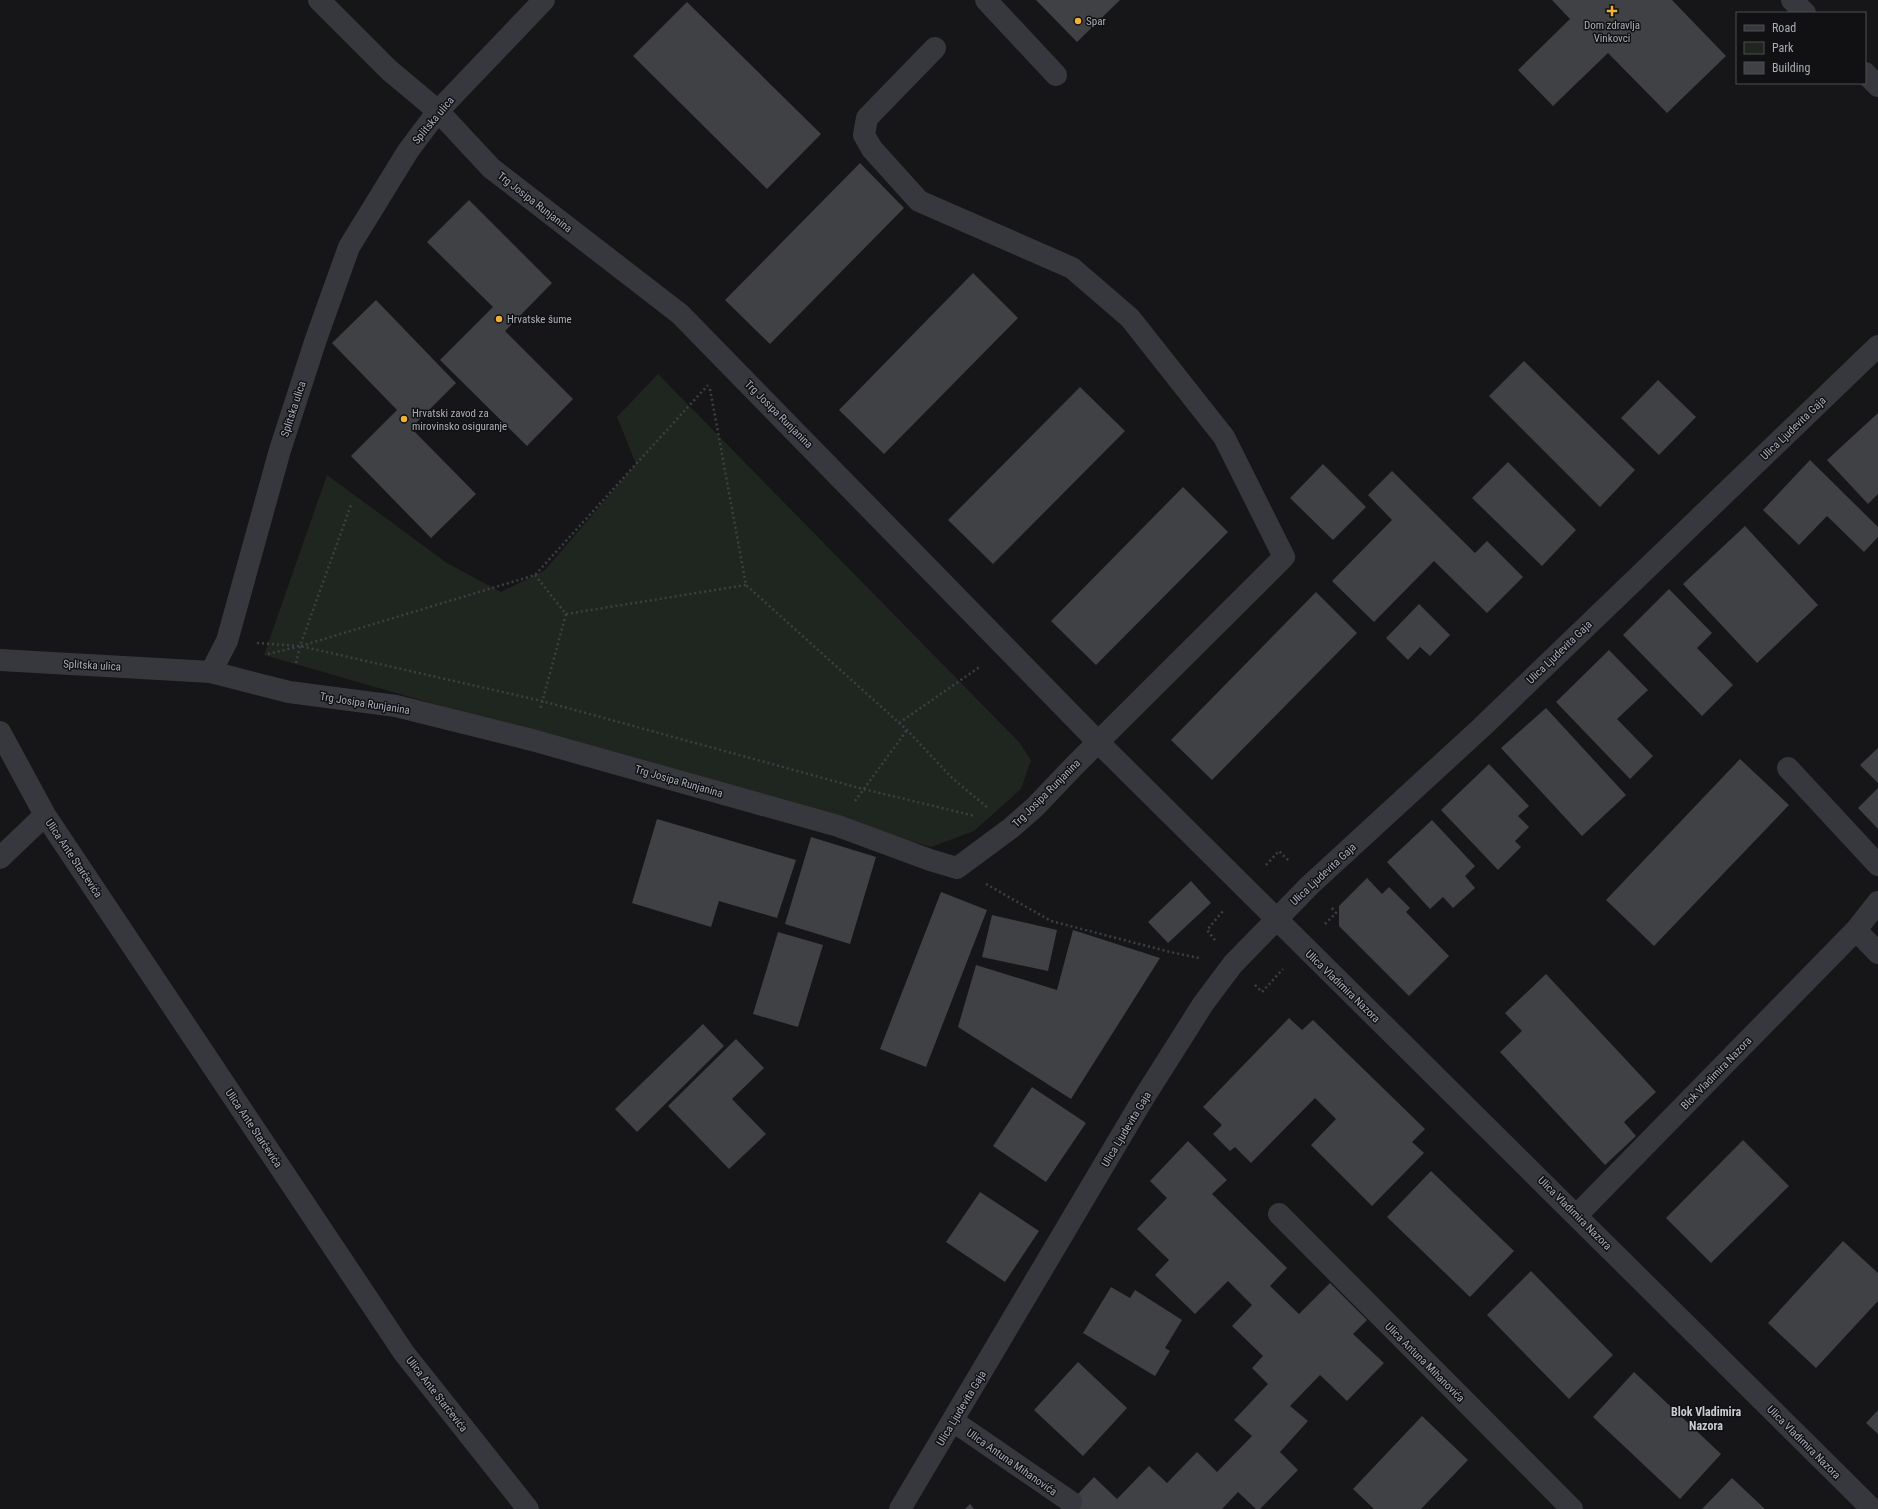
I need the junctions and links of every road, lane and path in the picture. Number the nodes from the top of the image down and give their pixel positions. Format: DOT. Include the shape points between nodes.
graph roads {
  1 [pos="319,0"];
  2 [pos="544,0"];
  3 [pos="986,0"];
  4 [pos="1792,0"];
  5 [pos="1804,12"];
  6 [pos="935,48"];
  7 [pos="1866,74"];
  8 [pos="1056,75"];
  9 [pos="1878,86"];
  10 [pos="438,111"];
  11 [pos="1878,346"];
  12 [pos="351,505"];
  13 [pos="535,575"];
  14 [pos="746,585"];
  15 [pos="566,614"];
  16 [pos="228,641"];
  17 [pos="300,646"];
  18 [pos="1007,647"];
  19 [pos="0,660"];
  20 [pos="211,672"];
  21 [pos="245,681"];
  22 [pos="289,692"];
  23 [pos="542,701"];
  24 [pos="899,723"];
  25 [pos="907,730"];
  26 [pos="0,732"];
  27 [pos="532,740"];
  28 [pos="1098,742"];
  29 [pos="1788,768"];
  30 [pos="863,789"];
  31 [pos="45,815"];
  32 [pos="838,826"];
  33 [pos="1008,826"];
  34 [pos="0,858"];
  35 [pos="1878,864"];
  36 [pos="957,868"];
  37 [pos="1878,902"];
  38 [pos="1276,919"];
  39 [pos="1856,930"];
  40 [pos="1878,953"];
  41 [pos="1233,964"];
  42 [pos="1279,1214"];
  43 [pos="1577,1215"];
  44 [pos="953,1421"];
  45 [pos="1071,1502"];
  46 [pos="528,1509"];
  47 [pos="900,1509"];
  48 [pos="1572,1509"];
  49 [pos="1872,1509"];
  1 -- 10 [label="street, Trg Josipa Runjanina" via="389,70"];
  2 -- 10 [label="street, Splitska ulica"];
  3 -- 8 [label="street"];
  4 -- 5 [label="street"];
  6 -- 28 [label="street" via="867,118 864,135 872,149 919,202 1072,268 1130,318 1224,437 1284,556"];
  7 -- 9 [label="street"];
  10 -- 16 [label="street, Splitska ulica" via="408,151 349,247 280,450"];
  10 -- 18 [label="street, Trg Josipa Runjanina" via="491,168 680,314"];
  11 -- 38 [label="street, Ulica Ljudevita Gaja" via="1488,721"];
  12 -- 17 [label="path"];
  13 -- 14 [label="path" via="709,384"];
  13 -- 15 [label="path"];
  13 -- 17 [label="path"];
  14 -- 15 [label="path"];
  14 -- 24 [label="path"];
  15 -- 23 [label="path"];
  16 -- 17 [label="path"];
  16 -- 20 [label="street, Splitska ulica"];
  17 -- 21 [label="path" via="264,656"];
  17 -- 22 [label="path"];
  17 -- 23 [label="path"];
  18 -- 24 [label="path"];
  18 -- 28 [label="street, Trg Josipa Runjanina"];
  19 -- 20 [label="street, Splitska ulica"];
  20 -- 21 [label="street, Trg Josipa Runjanina"];
  21 -- 22 [label="street, Trg Josipa Runjanina"];
  22 -- 27 [label="street, Trg Josipa Runjanina" via="396,706"];
  23 -- 27 [label="path"];
  23 -- 30 [label="path"];
  24 -- 25 [label="path"];
  25 -- 30 [label="path"];
  25 -- 33 [label="path" via="952,778"];
  26 -- 31 [label="street, Ulica Ante Starčevića"];
  27 -- 32 [label="street, Trg Josipa Runjanina"];
  28 -- 33 [label="street, Trg Josipa Runjanina" via="1035,807"];
  28 -- 38 [label="street, Trg Josipa Runjanina"];
  29 -- 35 [label="street"];
  30 -- 32 [label="path"];
  30 -- 33 [label="path"];
  31 -- 34 [label="street"];
  31 -- 46 [label="street, Ulica Ante Starčevića" via="404,1353"];
  32 -- 36 [label="street, Trg Josipa Runjanina"];
  33 -- 36 [label="street, Trg Josipa Runjanina"];
  36 -- 41 [label="path" via="1051,921 1170,952"];
  37 -- 39 [label="street, Blok Vladimira Nazora"];
  38 -- 41 [label="street, Ulica Ljudevita Gaja"];
  38 -- 43 [label="street, Ulica Vladimira Nazora"];
  39 -- 40 [label="street"];
  39 -- 43 [label="street, Blok Vladimira Nazora"];
  41 -- 44 [label="street, Ulica Ljudevita Gaja" via="1203,1004 1143,1099"];
  42 -- 48 [label="street, Ulica Antuna Mihanovića"];
  43 -- 49 [label="street, Ulica Vladimira Nazora"];
  44 -- 45 [label="street, Ulica Antuna Mihanovića"];
  44 -- 47 [label="street, Ulica Ljudevita Gaja"];
}
